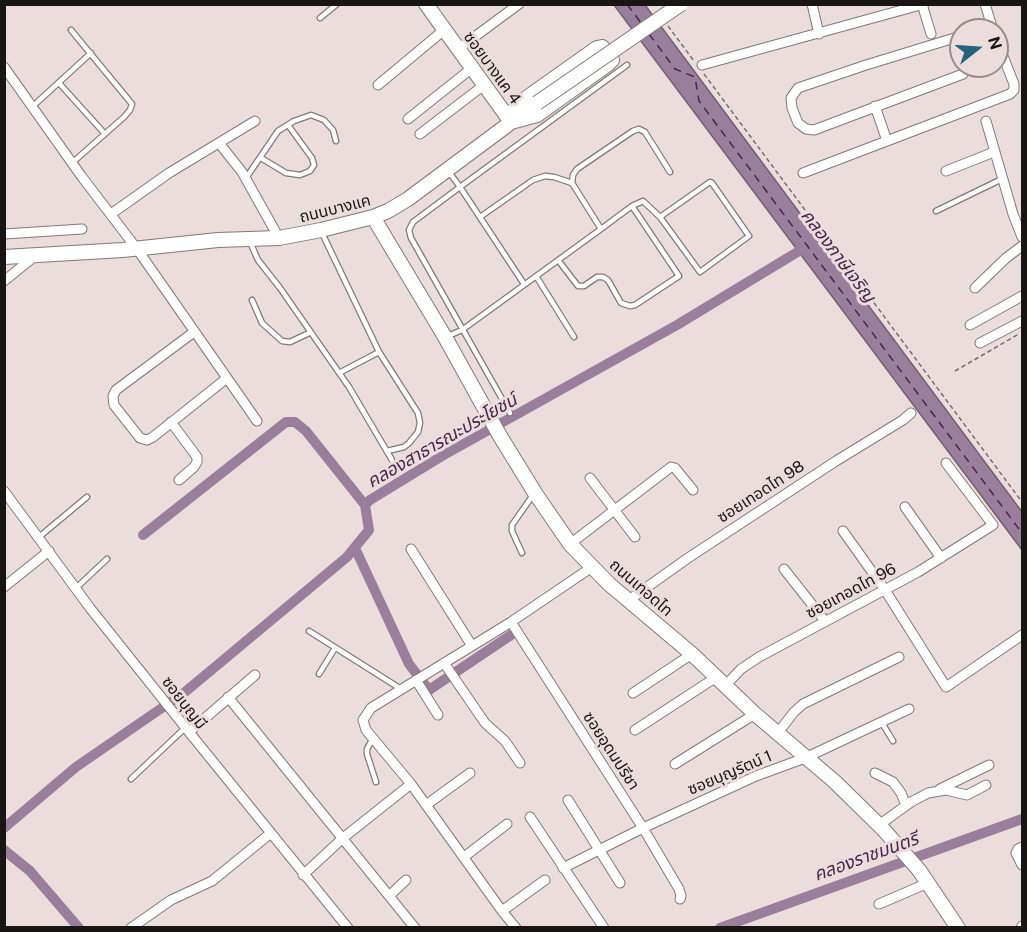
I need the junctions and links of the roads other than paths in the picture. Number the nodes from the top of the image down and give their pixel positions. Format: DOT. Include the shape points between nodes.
graph roads {
  1 [pos="337,4"];
  2 [pos="426,4"];
  3 [pos="519,4"];
  4 [pos="681,4"];
  5 [pos="812,4"];
  6 [pos="923,5"];
  7 [pos="320,18"];
  8 [pos="71,30"];
  9 [pos="444,30"];
  10 [pos="819,34"];
  11 [pos="931,34"];
  12 [pos="949,41"];
  13 [pos="458,50"];
  14 [pos="91,53"];
  15 [pos="627,65"];
  16 [pos="4,67"];
  17 [pos="472,68"];
  18 [pos="701,68"];
  19 [pos="1009,71"];
  20 [pos="952,78"];
  21 [pos="59,83"];
  22 [pos="378,85"];
  23 [pos="484,85"];
  24 [pos="875,106"];
  25 [pos="32,107"];
  26 [pos="408,119"];
  27 [pos="255,121"];
  28 [pos="986,121"];
  29 [pos="511,122"];
  30 [pos="288,125"];
  31 [pos="105,134"];
  32 [pos="420,134"];
  33 [pos="336,141"];
  34 [pos="887,141"];
  35 [pos="219,142"];
  36 [pos="994,152"];
  37 [pos="261,158"];
  38 [pos="72,163"];
  39 [pos="448,170"];
  40 [pos="946,171"];
  41 [pos="670,172"];
  42 [pos="803,173"];
  43 [pos="246,178"];
  44 [pos="1002,179"];
  45 [pos="572,183"];
  46 [pos="460,187"];
  47 [pos="632,206"];
  48 [pos="1023,210"];
  49 [pos="936,211"];
  50 [pos="111,214"];
  51 [pos="1013,214"];
  52 [pos="373,217"];
  53 [pos="480,217"];
  54 [pos="660,217"];
  55 [pos="82,229"];
  56 [pos="601,229"];
  57 [pos="321,231"];
  58 [pos="4,234"];
  59 [pos="279,237"];
  60 [pos="1023,237"];
  61 [pos="249,238"];
  62 [pos="1023,246"];
  63 [pos="137,249"];
  64 [pos="34,256"];
  65 [pos="4,257"];
  66 [pos="558,260"];
  67 [pos="536,276"];
  68 [pos="4,281"];
  69 [pos="524,284"];
  70 [pos="975,288"];
  71 [pos="1023,296"];
  72 [pos="252,300"];
  73 [pos="1023,321"];
  74 [pos="970,325"];
  75 [pos="462,330"];
  76 [pos="194,332"];
  77 [pos="309,333"];
  78 [pos="445,337"];
  79 [pos="574,337"];
  80 [pos="980,343"];
  81 [pos="379,352"];
  82 [pos="339,373"];
  83 [pos="227,378"];
  84 [pos="510,413"];
  85 [pos="912,413"];
  86 [pos="257,421"];
  87 [pos="171,422"];
  88 [pos="387,451"];
  89 [pos="392,460"];
  90 [pos="946,463"];
  91 [pos="590,478"];
  92 [pos="179,480"];
  93 [pos="693,490"];
  94 [pos="4,491"];
  95 [pos="535,493"];
  96 [pos="87,497"];
  97 [pos="905,507"];
  98 [pos="614,509"];
  99 [pos="843,531"];
  100 [pos="39,537"];
  101 [pos="635,537"];
  102 [pos="570,544"];
  103 [pos="411,549"];
  104 [pos="49,551"];
  105 [pos="522,553"];
  106 [pos="941,558"];
  107 [pos="107,559"];
  108 [pos="592,567"];
  109 [pos="784,569"];
  110 [pos="4,587"];
  111 [pos="76,588"];
  112 [pos="885,590"];
  113 [pos="629,600"];
  114 [pos="825,621"];
  115 [pos="510,622"];
  116 [pos="309,631"];
  117 [pos="1023,635"];
  118 [pos="472,646"];
  119 [pos="335,648"];
  120 [pos="692,654"];
  121 [pos="899,657"];
  122 [pos="444,663"];
  123 [pos="319,674"];
  124 [pos="255,675"];
  125 [pos="416,680"];
  126 [pos="720,682"];
  127 [pos="401,689"];
  128 [pos="633,693"];
  129 [pos="228,697"];
  130 [pos="909,709"];
  131 [pos="755,714"];
  132 [pos="438,715"];
  133 [pos="881,722"];
  134 [pos="187,730"];
  135 [pos="635,730"];
  136 [pos="777,734"];
  137 [pos="373,738"];
  138 [pos="893,741"];
  139 [pos="805,758"];
  140 [pos="520,763"];
  141 [pos="675,764"];
  142 [pos="989,765"];
  143 [pos="470,773"];
  144 [pos="875,773"];
  145 [pos="131,779"];
  146 [pos="376,782"];
  147 [pos="411,784"];
  148 [pos="986,785"];
  149 [pos="938,790"];
  150 [pos="568,800"];
  151 [pos="426,805"];
  152 [pos="906,805"];
  153 [pos="530,817"];
  154 [pos="507,824"];
  155 [pos="879,825"];
  156 [pos="643,828"];
  157 [pos="271,833"];
  158 [pos="343,838"];
  159 [pos="1023,847"];
  160 [pos="601,850"];
  161 [pos="464,857"];
  162 [pos="1023,865"];
  163 [pos="564,868"];
  164 [pos="303,874"];
  165 [pos="406,880"];
  166 [pos="545,880"];
  167 [pos="620,883"];
  168 [pos="928,883"];
  169 [pos="389,896"];
  170 [pos="680,899"];
  171 [pos="879,904"];
  172 [pos="502,911"];
  173 [pos="131,927"];
  174 [pos="348,927"];
  175 [pos="415,927"];
  176 [pos="516,927"];
  177 [pos="604,927"];
  178 [pos="957,927"];
  1 -- 7 [label="lane"];
  2 -- 9 [label="main road, ซอยบางแค 4"];
  3 -- 13 [label="street"];
  4 -- 29 [label="main road, ถนนบางแค, bridge"];
  5 -- 10 [label="street"];
  6 -- 10 [label="street"];
  6 -- 11 [label="street"];
  8 -- 14 [label="lane"];
  9 -- 13 [label="main road, ซอยบางแค 4"];
  9 -- 22 [label="street"];
  10 -- 18 [label="street"];
  12 -- 24 [label="street" via="798,88 791,98 796,118 810,130"];
  13 -- 17 [label="main road, ซอยบางแค 4"];
  14 -- 21 [label="lane"];
  14 -- 31 [label="lane" via="132,104"];
  15 -- 46 [label="lane"];
  16 -- 25 [label="street"];
  17 -- 23 [label="main road, ซอยบางแค 4"];
  17 -- 26 [label="street"];
  19 -- 34 [label="street" via="1014,84 1012,92"];
  20 -- 24 [label="street"];
  21 -- 25 [label="lane"];
  21 -- 31 [label="lane"];
  23 -- 29 [label="main road, ซอยบางแค 4"];
  23 -- 32 [label="street"];
  24 -- 34 [label="street"];
  25 -- 38 [label="street"];
  27 -- 35 [label="street"];
  28 -- 36 [label="street"];
  29 -- 29 [label="main road" via="518,104 597,48 606,49 612,60 608,64 537,115"];
  29 -- 39 [label="main road, ถนนบางแค"];
  30 -- 33 [label="lane" via="310,115 324,120"];
  30 -- 37 [label="lane" via="269,142"];
  30 -- 37 [label="lane" via="312,158 314,165 310,171 300,175 286,173"];
  31 -- 38 [label="lane"];
  34 -- 42 [label="street"];
  35 -- 43 [label="street"];
  35 -- 50 [label="street"];
  36 -- 40 [label="street"];
  36 -- 44 [label="street"];
  37 -- 43 [label="lane"];
  38 -- 50 [label="street"];
  39 -- 46 [label="lane"];
  39 -- 52 [label="main road, ถนนบางแค"];
  41 -- 45 [label="lane" via="645,132 639,129 577,169"];
  43 -- 59 [label="street"];
  44 -- 49 [label="lane"];
  44 -- 51 [label="street"];
  45 -- 53 [label="lane" via="545,176 533,180"];
  45 -- 56 [label="lane"];
  46 -- 53 [label="lane"];
  46 -- 75 [label="lane" via="413,222 409,230"];
  47 -- 54 [label="lane" via="644,201"];
  47 -- 56 [label="lane"];
  47 -- 66 [label="lane" via="680,276 630,306 621,303 603,277 578,286"];
  48 -- 51 [label="street"];
  50 -- 63 [label="street"];
  51 -- 60 [label="street"];
  52 -- 57 [label="main road, ถนนบางแค"];
  52 -- 78 [label="main road, ถนนเทอดไท"];
  53 -- 69 [label="lane"];
  54 -- 54 [label="lane" via="700,272 749,236 710,182"];
  55 -- 58 [label="street"];
  56 -- 66 [label="lane"];
  57 -- 59 [label="main road, ถนนบางแค"];
  57 -- 81 [label="lane"];
  59 -- 61 [label="main road, ถนนบางแค"];
  61 -- 63 [label="main road, ถนนบางแค"];
  61 -- 77 [label="lane" via="258,260"];
  62 -- 70 [label="street"];
  63 -- 64 [label="main road, ถนนบางแค"];
  63 -- 76 [label="street"];
  64 -- 65 [label="main road, ถนนบางแค"];
  64 -- 68 [label="street"];
  66 -- 67 [label="lane"];
  67 -- 69 [label="lane"];
  67 -- 79 [label="lane"];
  69 -- 75 [label="lane"];
  71 -- 74 [label="street"];
  72 -- 77 [label="lane" via="262,323 282,340 290,342"];
  73 -- 80 [label="street"];
  75 -- 78 [label="lane"];
  75 -- 84 [label="lane"];
  76 -- 83 [label="street"];
  76 -- 87 [label="street" via="113,396 114,405 140,438 153,437"];
  77 -- 82 [label="lane"];
  78 -- 95 [label="main road, ถนนเทอดไท"];
  81 -- 82 [label="lane"];
  81 -- 88 [label="lane" via="418,413 420,423 409,443"];
  82 -- 88 [label="lane"];
  83 -- 86 [label="street"];
  83 -- 87 [label="street"];
  85 -- 113 [label="street, ซอยเทอดไท 98"];
  87 -- 92 [label="street" via="197,457 194,467"];
  88 -- 89 [label="lane"];
  90 -- 106 [label="street, ซอยเทอดไท 96" via="993,525"];
  91 -- 98 [label="street"];
  93 -- 98 [label="street" via="671,467"];
  94 -- 100 [label="street, ซอยบุญมี"];
  95 -- 102 [label="main road, ถนนเทอดไท"];
  95 -- 105 [label="lane" via="512,525"];
  96 -- 100 [label="lane"];
  97 -- 106 [label="street"];
  98 -- 101 [label="street"];
  98 -- 102 [label="street"];
  99 -- 112 [label="street"];
  100 -- 104 [label="street, ซอยบุญมี"];
  102 -- 108 [label="main road, ถนนเทอดไท"];
  103 -- 118 [label="street"];
  104 -- 110 [label="street"];
  104 -- 111 [label="street, ซอยบุญมี"];
  106 -- 112 [label="street, ซอยเทอดไท 96"];
  107 -- 111 [label="lane"];
  108 -- 113 [label="main road, ถนนเทอดไท"];
  108 -- 115 [label="street"];
  109 -- 114 [label="street"];
  111 -- 134 [label="street, ซอยบุญมี"];
  112 -- 114 [label="street, ซอยเทอดไท 96"];
  112 -- 117 [label="street" via="946,687"];
  113 -- 120 [label="main road, ถนนเทอดไท"];
  114 -- 126 [label="street, ซอยเทอดไท 96"];
  115 -- 118 [label="street"];
  115 -- 156 [label="street, ซอยอุดมปรีชา"];
  116 -- 119 [label="lane"];
  118 -- 122 [label="street"];
  119 -- 123 [label="lane"];
  119 -- 127 [label="lane"];
  120 -- 126 [label="main road, ถนนเทอดไท"];
  120 -- 128 [label="street"];
  121 -- 136 [label="street" via="803,704"];
  122 -- 125 [label="street"];
  122 -- 140 [label="street" via="485,723 505,741"];
  124 -- 129 [label="street"];
  125 -- 127 [label="street"];
  125 -- 132 [label="street"];
  126 -- 131 [label="main road, ถนนเทอดไท"];
  126 -- 135 [label="street, ซอยเทอดไท 96"];
  127 -- 137 [label="street" via="366,713 363,720"];
  129 -- 134 [label="street"];
  129 -- 158 [label="street"];
  130 -- 133 [label="street, ซอยบุญรัตน์ 1"];
  131 -- 136 [label="main road, ถนนเทอดไท"];
  131 -- 141 [label="street"];
  133 -- 138 [label="lane"];
  133 -- 139 [label="street, ซอยบุญรัตน์ 1"];
  134 -- 145 [label="lane"];
  134 -- 157 [label="street, ซอยบุญมี"];
  136 -- 139 [label="main road, ถนนเทอดไท"];
  137 -- 146 [label="lane" via="367,754"];
  137 -- 147 [label="street"];
  139 -- 155 [label="main road, ถนนเทอดไท"];
  139 -- 156 [label="street, ซอยบุญรัตน์ 1"];
  142 -- 149 [label="street"];
  143 -- 151 [label="street"];
  144 -- 152 [label="street" via="893,782"];
  147 -- 151 [label="street"];
  147 -- 158 [label="street"];
  148 -- 149 [label="street" via="967,795"];
  149 -- 152 [label="street"];
  150 -- 160 [label="street"];
  151 -- 161 [label="street"];
  152 -- 155 [label="street"];
  153 -- 163 [label="street"];
  154 -- 161 [label="street"];
  155 -- 168 [label="main road, ถนนเทอดไท"];
  156 -- 160 [label="street, ซอยบุญรัตน์ 1"];
  156 -- 170 [label="street, ซอยอุดมปรีชา" via="679,889"];
  157 -- 164 [label="street, ซอยบุญมี"];
  157 -- 173 [label="street" via="212,881 171,900"];
  158 -- 164 [label="street"];
  158 -- 169 [label="street"];
  159 -- 162 [label="street" via="1016,854"];
  160 -- 163 [label="street, ซอยบุญรัตน์ 1"];
  160 -- 167 [label="street"];
  161 -- 172 [label="street"];
  163 -- 177 [label="street"];
  164 -- 174 [label="street, ซอยบุญมี"];
  165 -- 169 [label="street"];
  166 -- 172 [label="street"];
  168 -- 171 [label="street"];
  168 -- 178 [label="main road, ถนนเทอดไท"];
  169 -- 175 [label="street"];
  172 -- 176 [label="street"];
}
